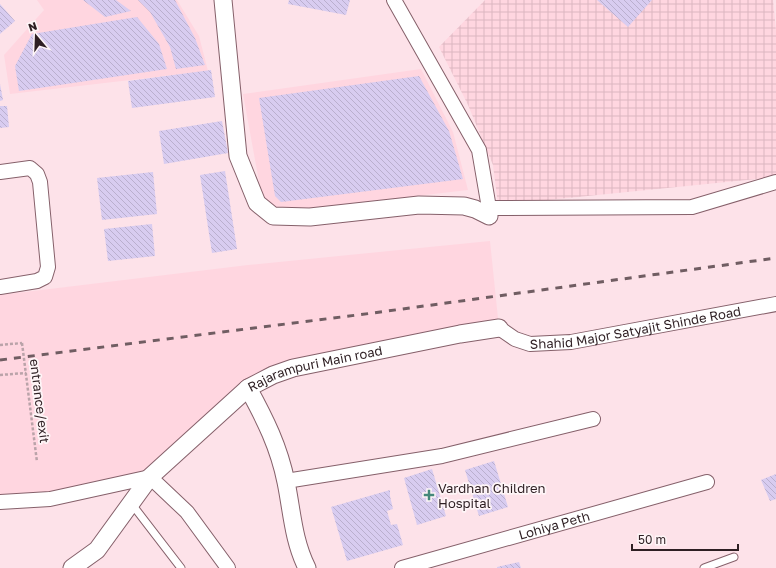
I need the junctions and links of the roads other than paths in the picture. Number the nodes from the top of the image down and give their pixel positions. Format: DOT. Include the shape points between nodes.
graph roads {
  1 [pos="223,0"];
  2 [pos="394,0"];
  3 [pos="0,172"];
  4 [pos="776,182"];
  5 [pos="489,212"];
  6 [pos="0,287"];
  7 [pos="776,304"];
  8 [pos="499,328"];
  9 [pos="248,388"];
  10 [pos="593,419"];
  11 [pos="150,477"];
  12 [pos="286,482"];
  13 [pos="707,482"];
  14 [pos="0,502"];
  15 [pos="131,503"];
  16 [pos="734,557"];
  17 [pos="72,568"];
  18 [pos="181,568"];
  19 [pos="228,568"];
  20 [pos="306,568"];
  21 [pos="402,568"];
  22 [pos="704,568"];
  1 -- 5 [label="street" via="238,156 256,203 273,216 310,217 419,205 464,206"];
  2 -- 5 [label="street" via="479,150"];
  3 -- 6 [label="street" via="30,168 37,174 40,182 48,267 45,276 37,281"];
  4 -- 5 [label="street" via="692,207"];
  7 -- 8 [label="street, Shahid Major Satyajit Shinde Road" via="571,342 530,344 515,339"];
  8 -- 9 [label="street, Rajarampuri Main road" via="293,368 269,376"];
  9 -- 11 [label="street"];
  9 -- 12 [label="street, Rajarampuri Main road" via="276,442"];
  10 -- 12 [label="street" via="442,456"];
  11 -- 14 [label="street" via="50,499"];
  11 -- 15 [label="street"];
  11 -- 19 [label="street" via="187,512"];
  12 -- 20 [label="street, Rajarampuri Main road" via="297,547"];
  13 -- 21 [label="street, Lohiya Peth"];
  15 -- 17 [label="street" via="97,550"];
  15 -- 18 [label="lane"];
  16 -- 22 [label="lane"];
}
